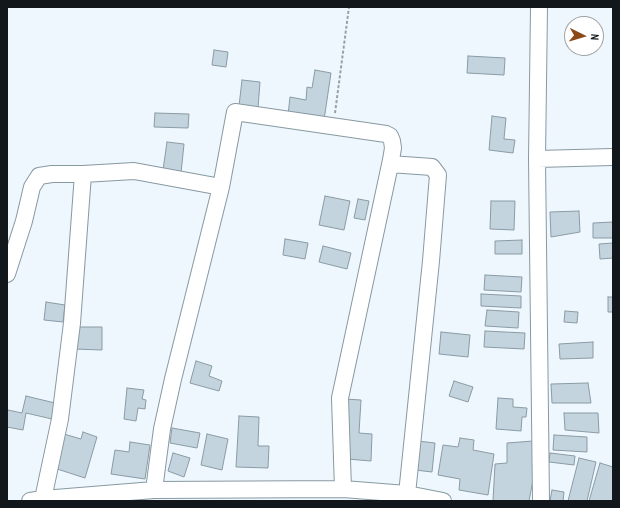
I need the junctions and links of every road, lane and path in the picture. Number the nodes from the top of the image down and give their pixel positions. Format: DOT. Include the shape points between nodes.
graph roads {
  1 [pos="349,7"];
  2 [pos="539,7"];
  3 [pos="333,126"];
  4 [pos="613,157"];
  5 [pos="537,159"];
  6 [pos="390,164"];
  7 [pos="83,174"];
  8 [pos="221,187"];
  9 [pos="7,274"];
  10 [pos="343,489"];
  11 [pos="154,490"];
  12 [pos="407,494"];
  13 [pos="36,500"];
  14 [pos="443,501"];
  15 [pos="541,501"];
  1 -- 3 [label="path"];
  2 -- 5 [label="street"];
  3 -- 6 [label="street" via="390,136 393,148"];
  3 -- 8 [label="street" via="235,112"];
  4 -- 5 [label="street"];
  5 -- 15 [label="street"];
  6 -- 10 [label="street" via="340,398"];
  6 -- 12 [label="street" via="432,167 438,175"];
  7 -- 8 [label="street" via="134,171"];
  7 -- 9 [label="street" via="39,176 32,187"];
  7 -- 13 [label="street" via="70,338 60,419"];
  8 -- 11 [label="street" via="173,379 162,429"];
  10 -- 11 [label="street"];
  10 -- 12 [label="street"];
  11 -- 13 [label="street"];
  12 -- 14 [label="street"];
}
